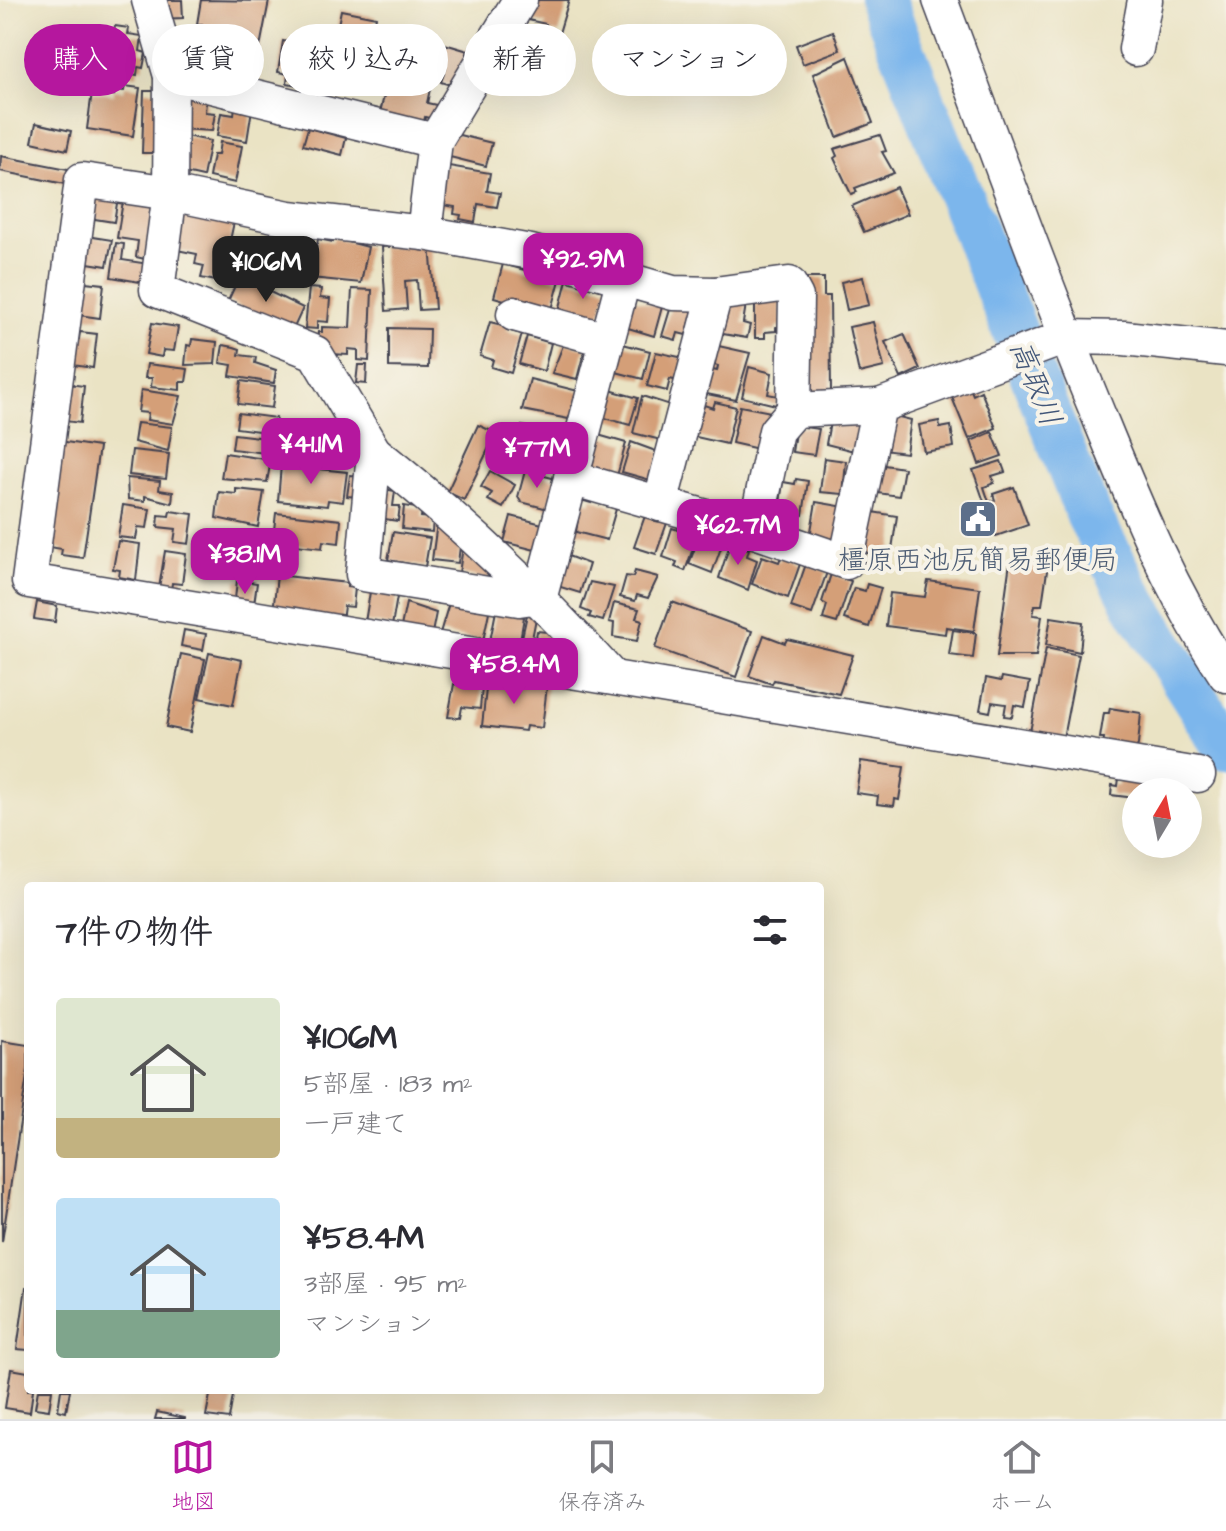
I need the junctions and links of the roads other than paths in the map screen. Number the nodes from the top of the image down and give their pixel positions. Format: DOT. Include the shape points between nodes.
graph roads {
  1 [pos="149,0"];
  2 [pos="520,0"];
  3 [pos="940,0"];
  4 [pos="1145,0"];
  5 [pos="156,24"];
  6 [pos="1136,49"];
  7 [pos="171,96"];
  8 [pos="252,96"];
  9 [pos="435,141"];
  10 [pos="170,193"];
  11 [pos="424,233"];
  12 [pos="623,281"];
  13 [pos="715,294"];
  14 [pos="514,314"];
  15 [pos="1061,339"];
  16 [pos="607,340"];
  17 [pos="1226,349"];
  18 [pos="879,406"];
  19 [pos="794,410"];
  20 [pos="374,452"];
  21 [pos="571,478"];
  22 [pos="660,504"];
  23 [pos="755,531"];
  24 [pos="540,596"];
  25 [pos="1226,675"];
  26 [pos="612,677"];
  27 [pos="1198,775"];
  1 -- 5 [label="street"];
  2 -- 9 [label="street"];
  3 -- 15 [label="street"];
  4 -- 6 [label="street"];
  7 -- 10 [label="street"];
  8 -- 9 [label="street"];
  9 -- 11 [label="street"];
  10 -- 11 [label="street" via="289,218"];
  10 -- 20 [label="street" via="157,290 315,353"];
  10 -- 26 [label="street" via="82,180 29,581"];
  11 -- 12 [label="street" via="531,252"];
  12 -- 13 [label="street" via="673,293"];
  12 -- 16 [label="street"];
  13 -- 19 [label="street" via="789,284 796,297"];
  13 -- 22 [label="street"];
  14 -- 16 [label="street"];
  15 -- 17 [label="street" via="1124,338"];
  15 -- 18 [label="street"];
  15 -- 25 [label="street" via="1163,570"];
  16 -- 21 [label="street"];
  18 -- 19 [label="street"];
  18 -- 23 [label="street" via="846,562"];
  19 -- 23 [label="street" via="776,431"];
  20 -- 24 [label="street" via="456,516"];
  20 -- 24 [label="street" via="363,574 519,599"];
  21 -- 22 [label="street"];
  21 -- 24 [label="street"];
  22 -- 23 [label="street"];
  24 -- 26 [label="street"];
  26 -- 27 [label="street"];
}
